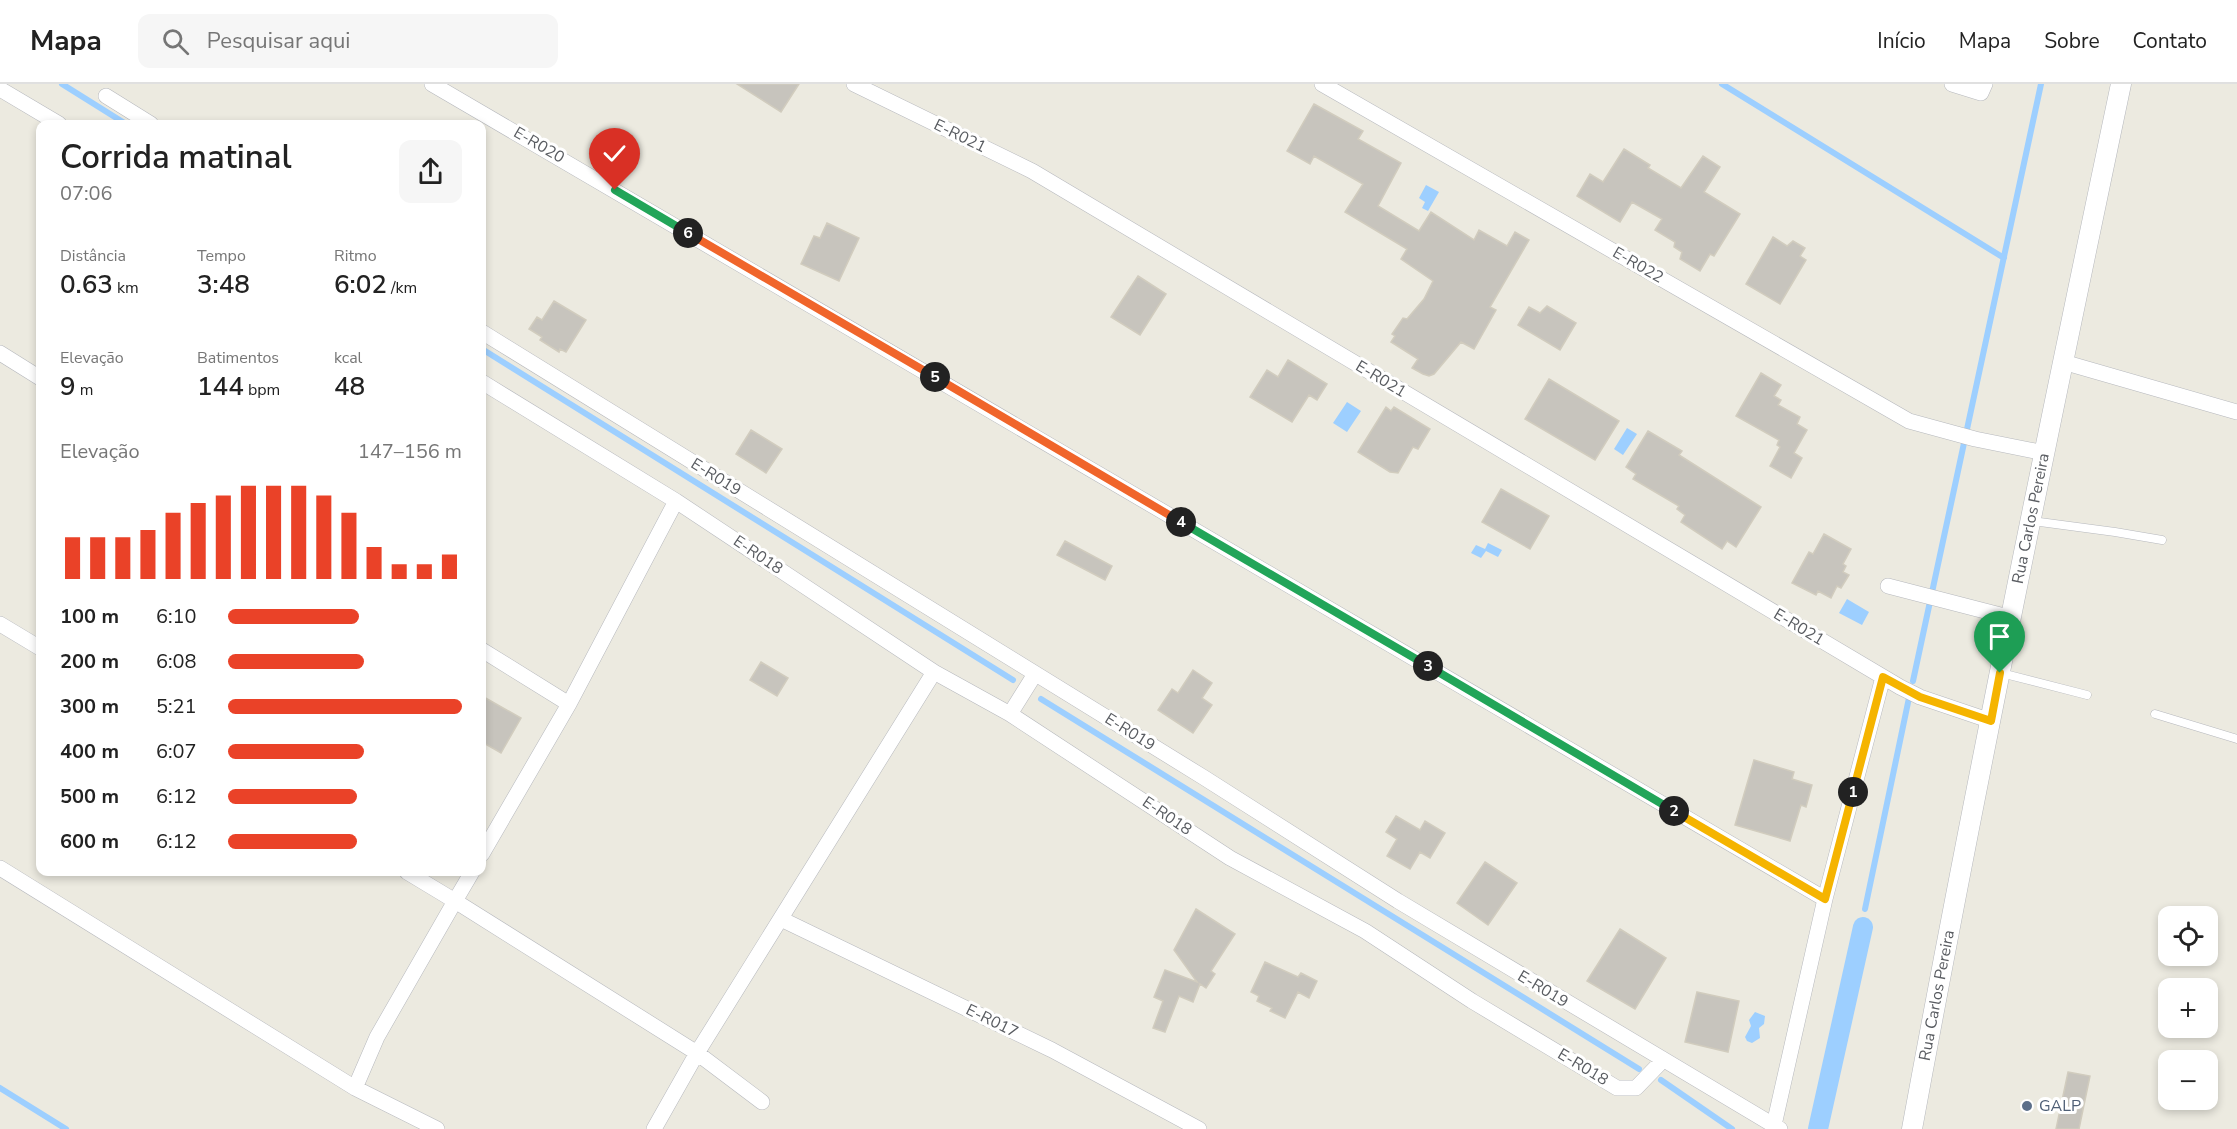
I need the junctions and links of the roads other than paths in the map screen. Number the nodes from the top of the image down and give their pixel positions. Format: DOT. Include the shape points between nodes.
graph roads {
  1 [pos="432,84"];
  2 [pos="854,84"];
  3 [pos="1322,84"];
  4 [pos="1952,84"];
  5 [pos="2121,84"];
  6 [pos="0,88"];
  7 [pos="1983,88"];
  8 [pos="105,96"];
  9 [pos="52,120"];
  10 [pos="144,120"];
  11 [pos="486,334"];
  12 [pos="0,353"];
  13 [pos="2063,362"];
  14 [pos="36,376"];
  15 [pos="486,384"];
  16 [pos="2237,412"];
  17 [pos="2045,453"];
  18 [pos="676,501"];
  19 [pos="2032,521"];
  20 [pos="2162,540"];
  21 [pos="1887,586"];
  22 [pos="2012,618"];
  23 [pos="0,624"];
  24 [pos="36,646"];
  25 [pos="486,653"];
  26 [pos="934,672"];
  27 [pos="2000,673"];
  28 [pos="1035,675"];
  29 [pos="1883,677"];
  30 [pos="2087,695"];
  31 [pos="568,704"];
  32 [pos="1010,714"];
  33 [pos="2155,714"];
  34 [pos="1991,721"];
  35 [pos="2237,739"];
  36 [pos="486,847"];
  37 [pos="0,868"];
  38 [pos="414,876"];
  39 [pos="470,876"];
  40 [pos="1825,899"];
  41 [pos="455,901"];
  42 [pos="781,919"];
  43 [pos="697,1053"];
  44 [pos="1663,1060"];
  45 [pos="355,1088"];
  46 [pos="762,1102"];
  47 [pos="1777,1127"];
  48 [pos="437,1129"];
  49 [pos="654,1129"];
  50 [pos="1199,1129"];
  51 [pos="1912,1129"];
  1 -- 40 [label="street, E-R020"];
  2 -- 29 [label="street, E-R021" via="1032,171"];
  3 -- 17 [label="street, E-R022" via="1909,421"];
  4 -- 7 [label="street"];
  5 -- 13 [label="street, Rua Carlos Pereira"];
  6 -- 9 [label="street"];
  8 -- 10 [label="street"];
  11 -- 28 [label="street, E-R019"];
  12 -- 14 [label="street"];
  13 -- 16 [label="street"];
  13 -- 17 [label="street, Rua Carlos Pereira"];
  15 -- 18 [label="street, E-R018"];
  17 -- 19 [label="street, Rua Carlos Pereira"];
  18 -- 26 [label="street, E-R018"];
  18 -- 31 [label="street"];
  19 -- 20 [label="lane"];
  19 -- 22 [label="street, Rua Carlos Pereira"];
  21 -- 22 [label="street"];
  22 -- 27 [label="street, Rua Carlos Pereira"];
  23 -- 24 [label="street"];
  25 -- 31 [label="street"];
  26 -- 32 [label="street, E-R018"];
  26 -- 42 [label="street"];
  27 -- 30 [label="lane"];
  27 -- 34 [label="street, Rua Carlos Pereira"];
  28 -- 32 [label="street"];
  28 -- 44 [label="street, E-R019"];
  29 -- 34 [label="street, E-R021" via="1920,697"];
  29 -- 40 [label="street"];
  31 -- 36 [label="street"];
  32 -- 44 [label="street, E-R018" via="1230,858 1365,931 1617,1088 1635,1088"];
  33 -- 35 [label="lane"];
  34 -- 51 [label="street, Rua Carlos Pereira"];
  37 -- 45 [label="street"];
  38 -- 41 [label="street"];
  39 -- 41 [label="street"];
  40 -- 47 [label="street"];
  41 -- 43 [label="street"];
  41 -- 45 [label="street" via="377,1037"];
  42 -- 43 [label="street"];
  42 -- 50 [label="street, E-R017" via="1052,1050"];
  43 -- 46 [label="street"];
  43 -- 49 [label="street"];
  44 -- 47 [label="street, E-R019"];
  45 -- 48 [label="street"];
}
